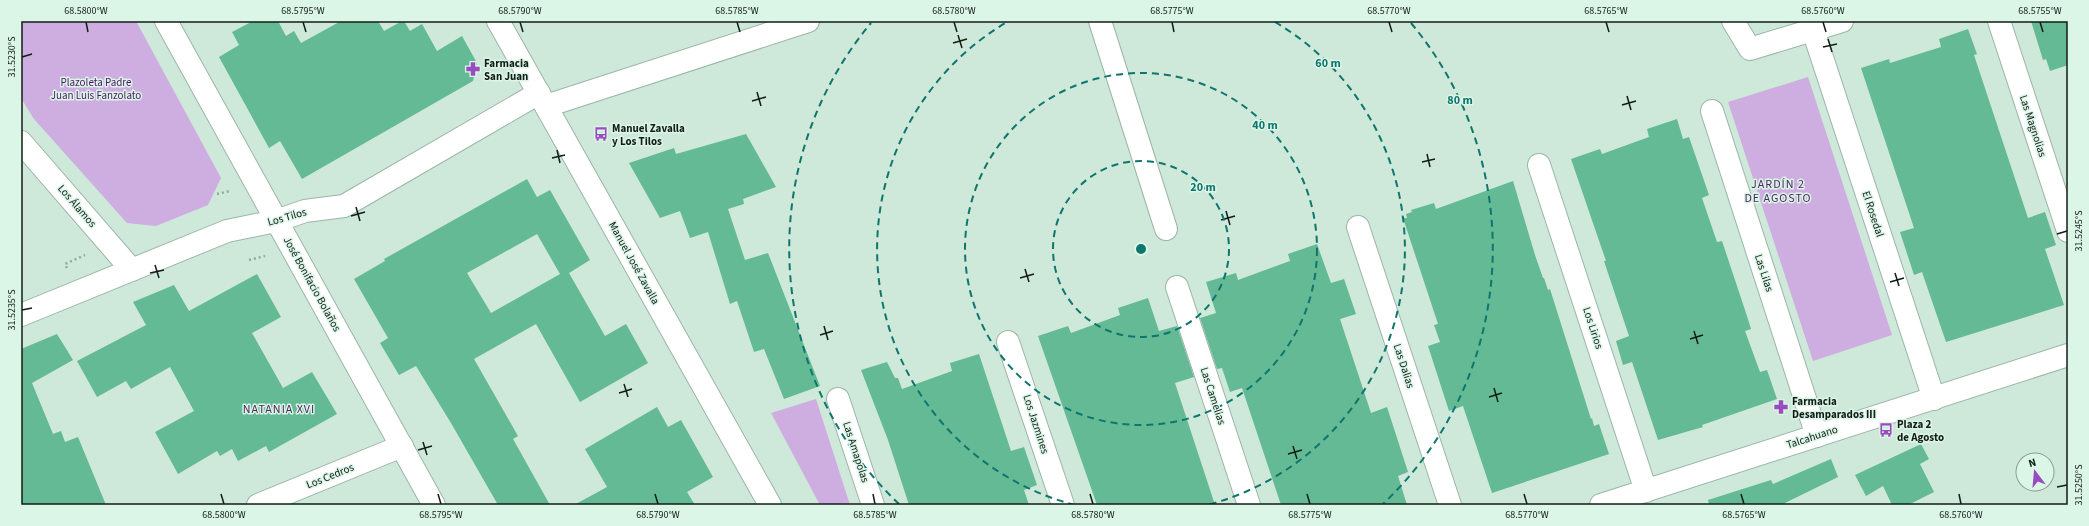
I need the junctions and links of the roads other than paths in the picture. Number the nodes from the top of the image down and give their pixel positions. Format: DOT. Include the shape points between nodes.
graph roads {
  1 [pos="166,21"];
  2 [pos="498,21"];
  3 [pos="808,21"];
  4 [pos="1100,21"];
  5 [pos="1733,21"];
  6 [pos="1842,21"];
  7 [pos="1999,21"];
  8 [pos="1813,30"];
  9 [pos="542,100"];
  10 [pos="1712,111"];
  11 [pos="21,142"];
  12 [pos="1539,165"];
  13 [pos="276,221"];
  14 [pos="1358,227"];
  15 [pos="1166,229"];
  16 [pos="2068,231"];
  17 [pos="132,270"];
  18 [pos="1177,287"];
  19 [pos="21,315"];
  20 [pos="1008,342"];
  21 [pos="2066,361"];
  22 [pos="1934,398"];
  23 [pos="838,399"];
  24 [pos="1817,436"];
  25 [pos="402,446"];
  26 [pos="1646,490"];
  27 [pos="258,505"];
  28 [pos="434,505"];
  29 [pos="770,505"];
  30 [pos="873,505"];
  31 [pos="1063,505"];
  32 [pos="1249,505"];
  33 [pos="1450,505"];
  34 [pos="1601,505"];
  1 -- 13 [label="street, José Bonifacio Bolaños"];
  2 -- 9 [label="street, Manuel José Zavalla"];
  3 -- 9 [label="street, Los Tilos"];
  4 -- 15 [label="street"];
  5 -- 8 [label="street" via="1750,49"];
  6 -- 8 [label="street"];
  7 -- 16 [label="street, Las Magnolias"];
  8 -- 22 [label="street, El Rosedal"];
  9 -- 13 [label="street, Los Tilos" via="344,206 305,211"];
  9 -- 29 [label="street, Manuel José Zavalla"];
  10 -- 24 [label="street, Las Lilas"];
  11 -- 17 [label="street, Los Álamos"];
  12 -- 26 [label="street, Los Lirios"];
  13 -- 17 [label="street, Los Tilos" via="227,231"];
  13 -- 25 [label="street, José Bonifacio Bolaños"];
  14 -- 33 [label="street, Las Dalias"];
  17 -- 19 [label="street, Los Tilos"];
  18 -- 32 [label="street, Las Camelias"];
  20 -- 31 [label="street, Los Jazmines"];
  21 -- 22 [label="street, Talcahuano"];
  22 -- 24 [label="street, Talcahuano"];
  23 -- 30 [label="street, Las Amapolas"];
  24 -- 26 [label="street, Talcahuano"];
  25 -- 27 [label="street, Los Cedros"];
  25 -- 28 [label="street, José Bonifacio Bolaños"];
  26 -- 34 [label="street, Talcahuano"];
}
